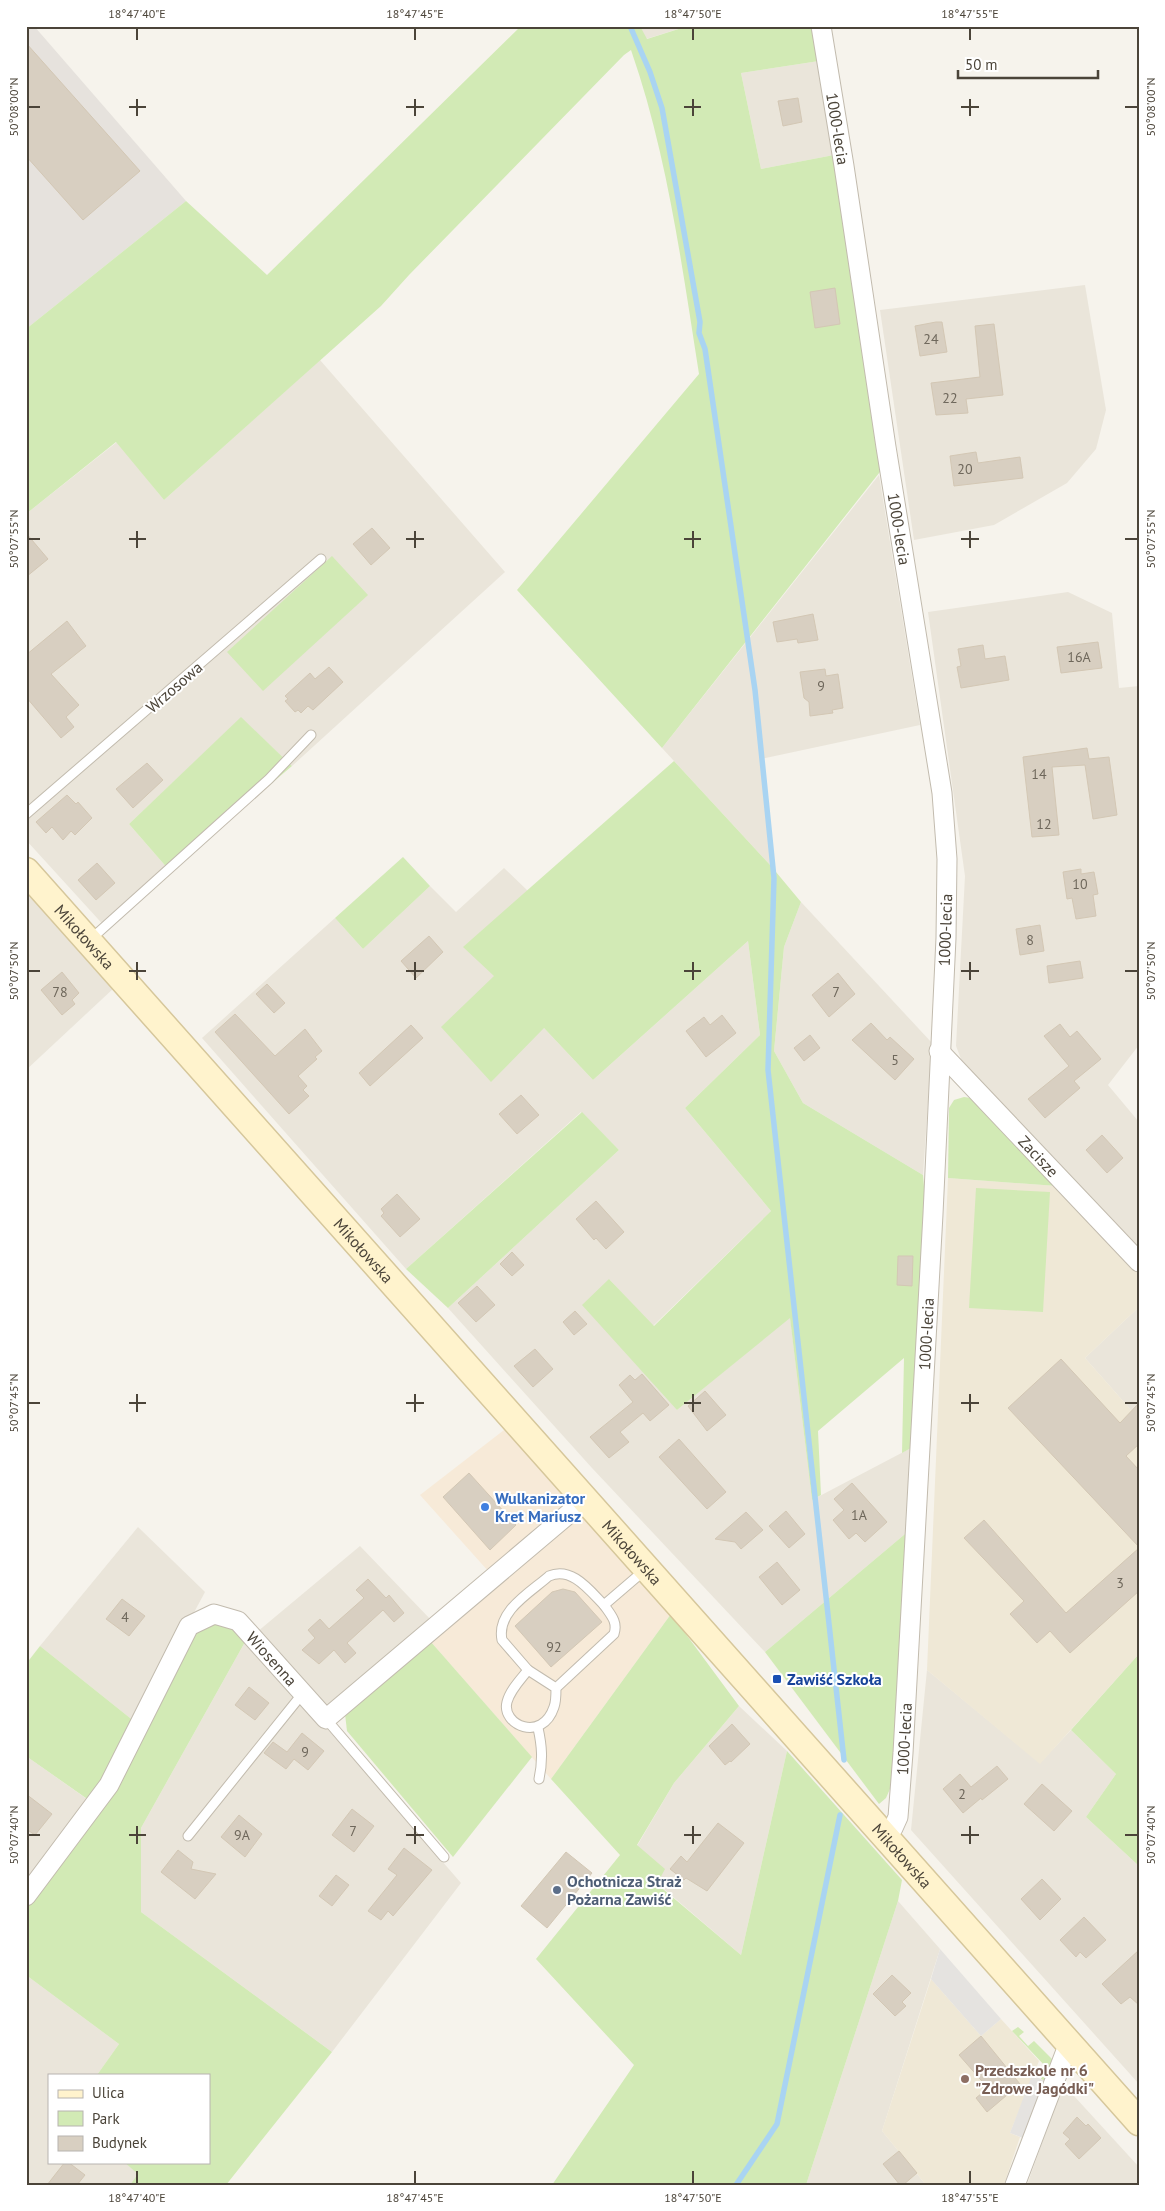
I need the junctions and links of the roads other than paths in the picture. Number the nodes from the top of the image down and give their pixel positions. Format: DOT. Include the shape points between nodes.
graph roads {
  1 [pos="822,26"];
  2 [pos="321,559"];
  3 [pos="311,735"];
  4 [pos="26,814"];
  5 [pos="26,871"];
  6 [pos="88,941"];
  7 [pos="939,1051"];
  8 [pos="1139,1262"];
  9 [pos="585,1500"];
  10 [pos="646,1569"];
  11 [pos="604,1605"];
  12 [pos="528,1670"];
  13 [pos="556,1688"];
  14 [pos="303,1693"];
  15 [pos="326,1718"];
  16 [pos="538,1728"];
  17 [pos="540,1779"];
  18 [pos="188,1836"];
  19 [pos="885,1837"];
  20 [pos="444,1857"];
  21 [pos="26,1896"];
  22 [pos="1069,2044"];
  23 [pos="1139,2122"];
  24 [pos="1014,2185"];
  1 -- 7 [label="street, 1000-lecia" via="942,793 947,859"];
  2 -- 4 [label="lane, Wrzosowa"];
  3 -- 6 [label="lane" via="269,779"];
  5 -- 6 [label="main road, Mikołowska"];
  6 -- 9 [label="main road, Mikołowska"];
  7 -- 8 [label="street, Zacisze"];
  7 -- 19 [label="street, 1000-lecia" via="900,1804 896,1823"];
  9 -- 10 [label="main road, Mikołowska"];
  9 -- 15 [label="street"];
  10 -- 11 [label="lane"];
  10 -- 19 [label="main road, Mikołowska"];
  11 -- 12 [label="lane" via="579,1581 557,1573 510,1610 500,1632 502,1640"];
  11 -- 13 [label="lane" via="615,1622 614,1634"];
  12 -- 13 [label="lane"];
  12 -- 16 [label="lane" via="506,1703 515,1722 524,1728"];
  13 -- 16 [label="lane" via="555,1706 548,1720"];
  14 -- 15 [label="street, Wiosenna"];
  14 -- 18 [label="lane"];
  14 -- 21 [label="street, Wiosenna" via="238,1621 214,1614 189,1626 109,1785"];
  15 -- 20 [label="lane"];
  16 -- 17 [label="lane" via="542,1747"];
  19 -- 22 [label="main road, Mikołowska"];
  22 -- 23 [label="main road, Mikołowska"];
  22 -- 24 [label="street"];
}
